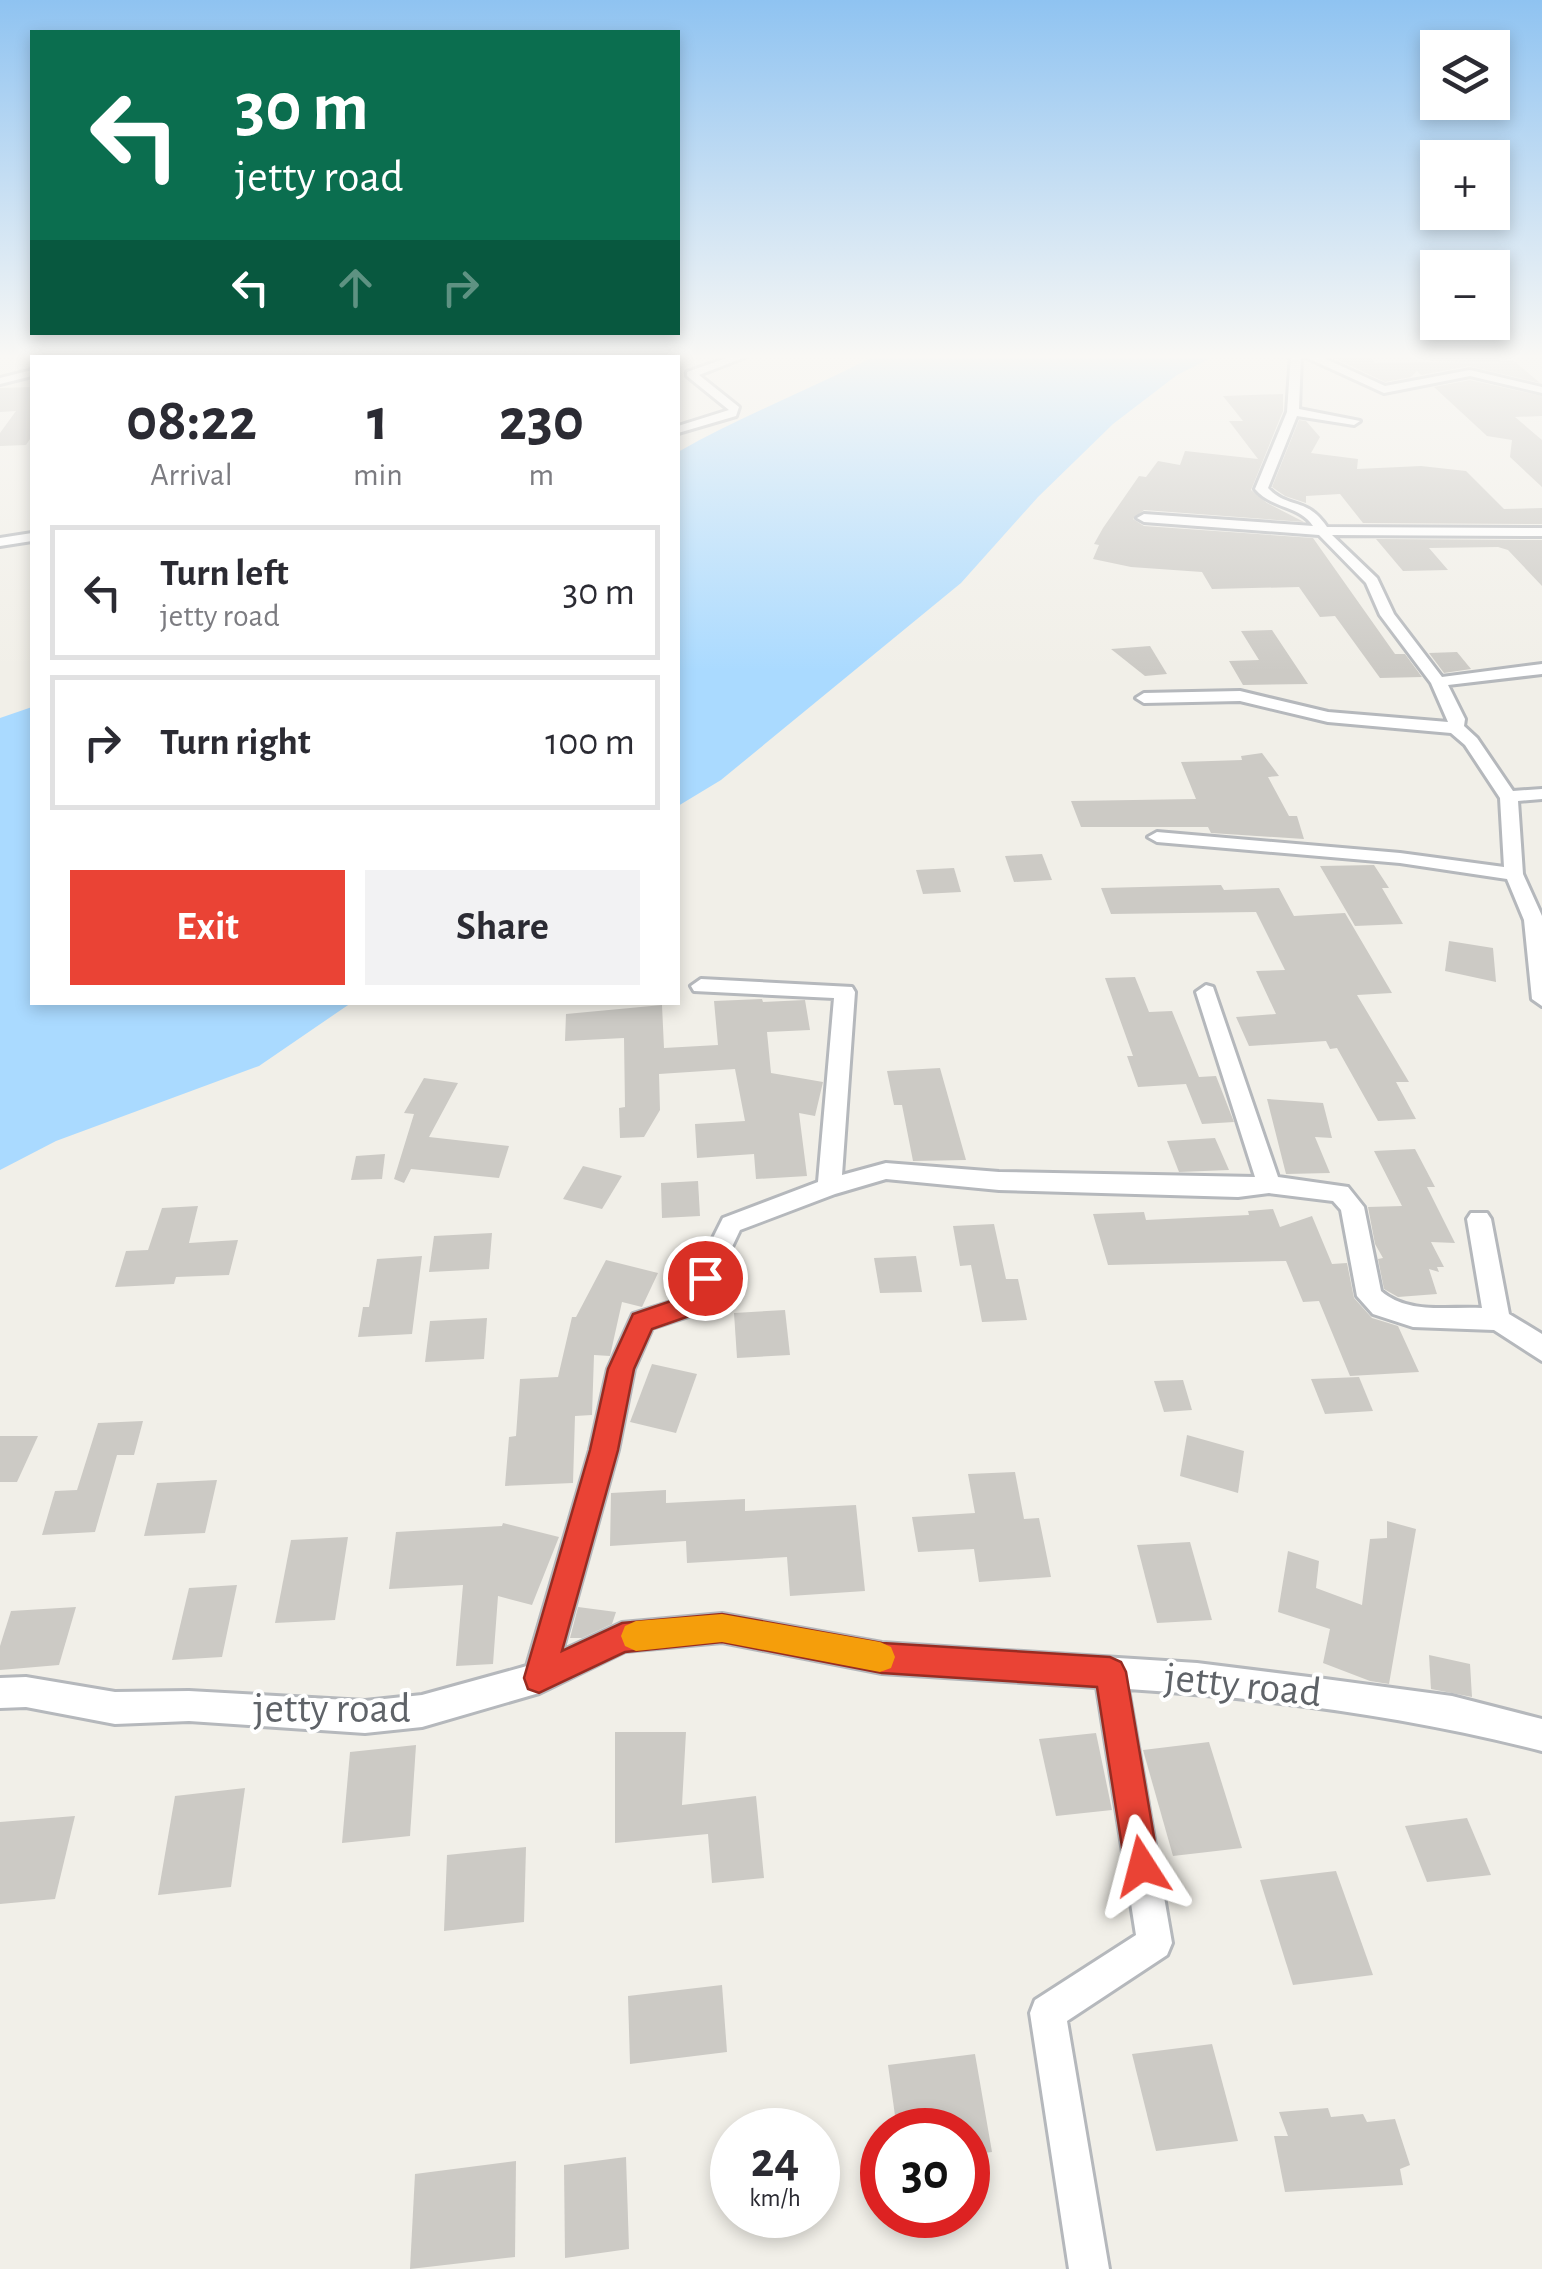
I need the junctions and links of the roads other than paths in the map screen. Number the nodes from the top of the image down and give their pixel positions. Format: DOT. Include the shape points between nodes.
graph roads {
  1 [pos="1273,460"];
  2 [pos="1144,518"];
  3 [pos="1324,531"];
  4 [pos="1542,532"];
  5 [pos="30,538"];
  6 [pos="0,542"];
  7 [pos="1542,669"];
  8 [pos="1438,682"];
  9 [pos="1144,698"];
  10 [pos="1455,728"];
  11 [pos="1542,794"];
  12 [pos="1509,796"];
  13 [pos="1157,838"];
  14 [pos="1514,874"];
  15 [pos="701,986"];
  16 [pos="1206,992"];
  17 [pos="1542,999"];
  18 [pos="1270,1184"];
  19 [pos="829,1187"];
  20 [pos="1479,1219"];
  21 [pos="1497,1320"];
  22 [pos="1542,1350"];
  23 [pos="1110,1672"];
  24 [pos="539,1678"];
  25 [pos="0,1693"];
  26 [pos="1542,1736"];
  27 [pos="1090,2269"];
  1 -- 3 [label="street" via="1261,488 1271,499 1310,510"];
  2 -- 3 [label="street"];
  3 -- 4 [label="street"];
  3 -- 8 [label="street" via="1372,581 1387,615"];
  5 -- 6 [label="street"];
  7 -- 8 [label="street"];
  8 -- 10 [label="street"];
  9 -- 10 [label="street" via="1240,696 1328,717"];
  10 -- 12 [label="street"];
  11 -- 12 [label="street"];
  12 -- 14 [label="street"];
  13 -- 14 [label="street"];
  14 -- 17 [label="street" via="1534,920"];
  15 -- 19 [label="street" via="845,992"];
  16 -- 18 [label="street"];
  18 -- 19 [label="street" via="999,1181 886,1170"];
  18 -- 21 [label="street" via="1348,1199 1369,1296 1387,1310"];
  19 -- 24 [label="street" via="731,1224 692,1304 642,1322 621,1369"];
  20 -- 21 [label="street"];
  21 -- 22 [label="street"];
  23 -- 24 [label="street, jetty road" via="882,1658 722,1628 622,1637"];
  23 -- 26 [label="street, jetty road" via="1434,1709"];
  23 -- 27 [label="street" via="1155,1944 1048,2013"];
  24 -- 25 [label="street, jetty road" via="422,1711 364,1717 115,1708"];
}
